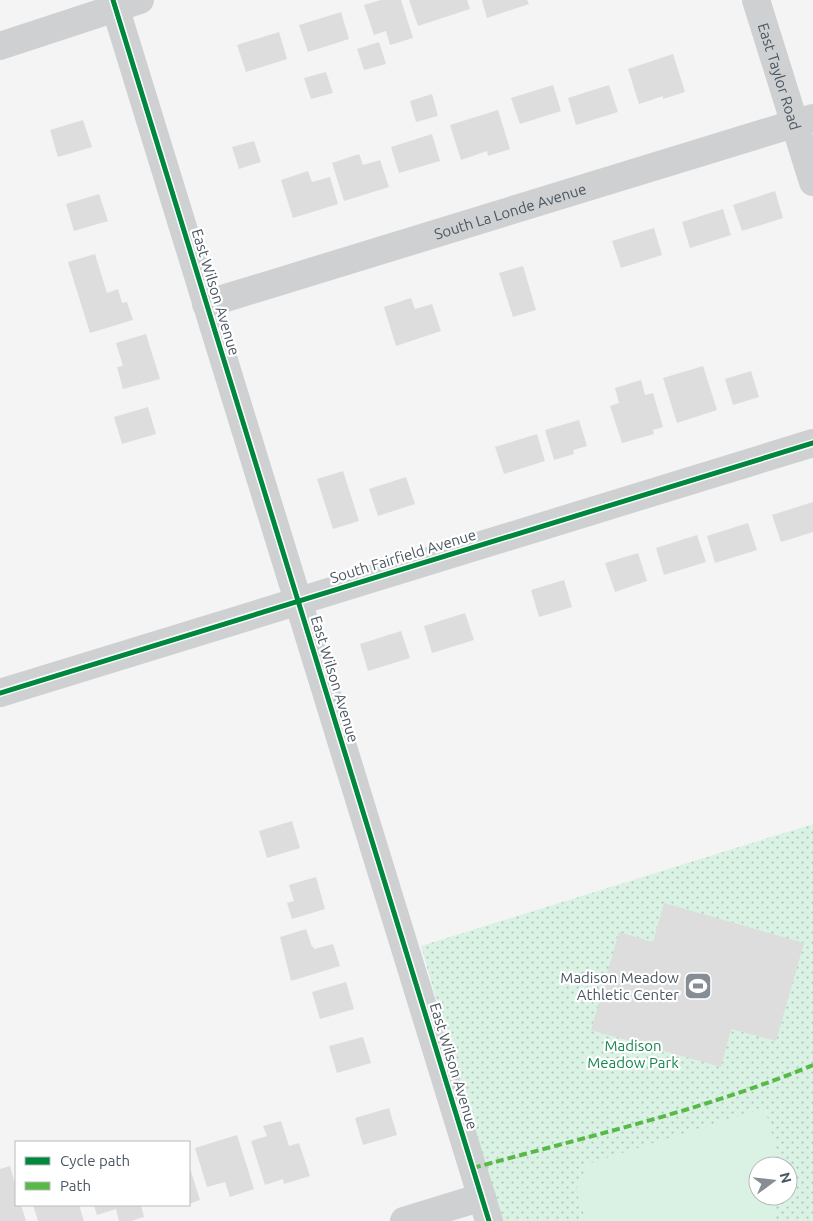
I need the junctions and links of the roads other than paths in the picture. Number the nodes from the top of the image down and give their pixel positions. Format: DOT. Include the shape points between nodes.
graph roads {
  1 [pos="756,0"];
  2 [pos="123,2"];
  3 [pos="0,46"];
  4 [pos="804,120"];
  5 [pos="813,182"];
  6 [pos="206,304"];
  7 [pos="813,443"];
  8 [pos="298,602"];
  9 [pos="0,693"];
  10 [pos="485,1209"];
  11 [pos="404,1221"];
  1 -- 4 [label="street, East Taylor Road"];
  2 -- 3 [label="street"];
  2 -- 6 [label="street, East Wilson Avenue"];
  4 -- 5 [label="street, East Taylor Road"];
  4 -- 6 [label="street, South La Londe Avenue"];
  6 -- 8 [label="street, East Wilson Avenue"];
  7 -- 8 [label="street, South Fairfield Avenue"];
  8 -- 9 [label="street, South Fairfield Avenue"];
  8 -- 10 [label="street, East Wilson Avenue"];
  10 -- 11 [label="street"];
}
